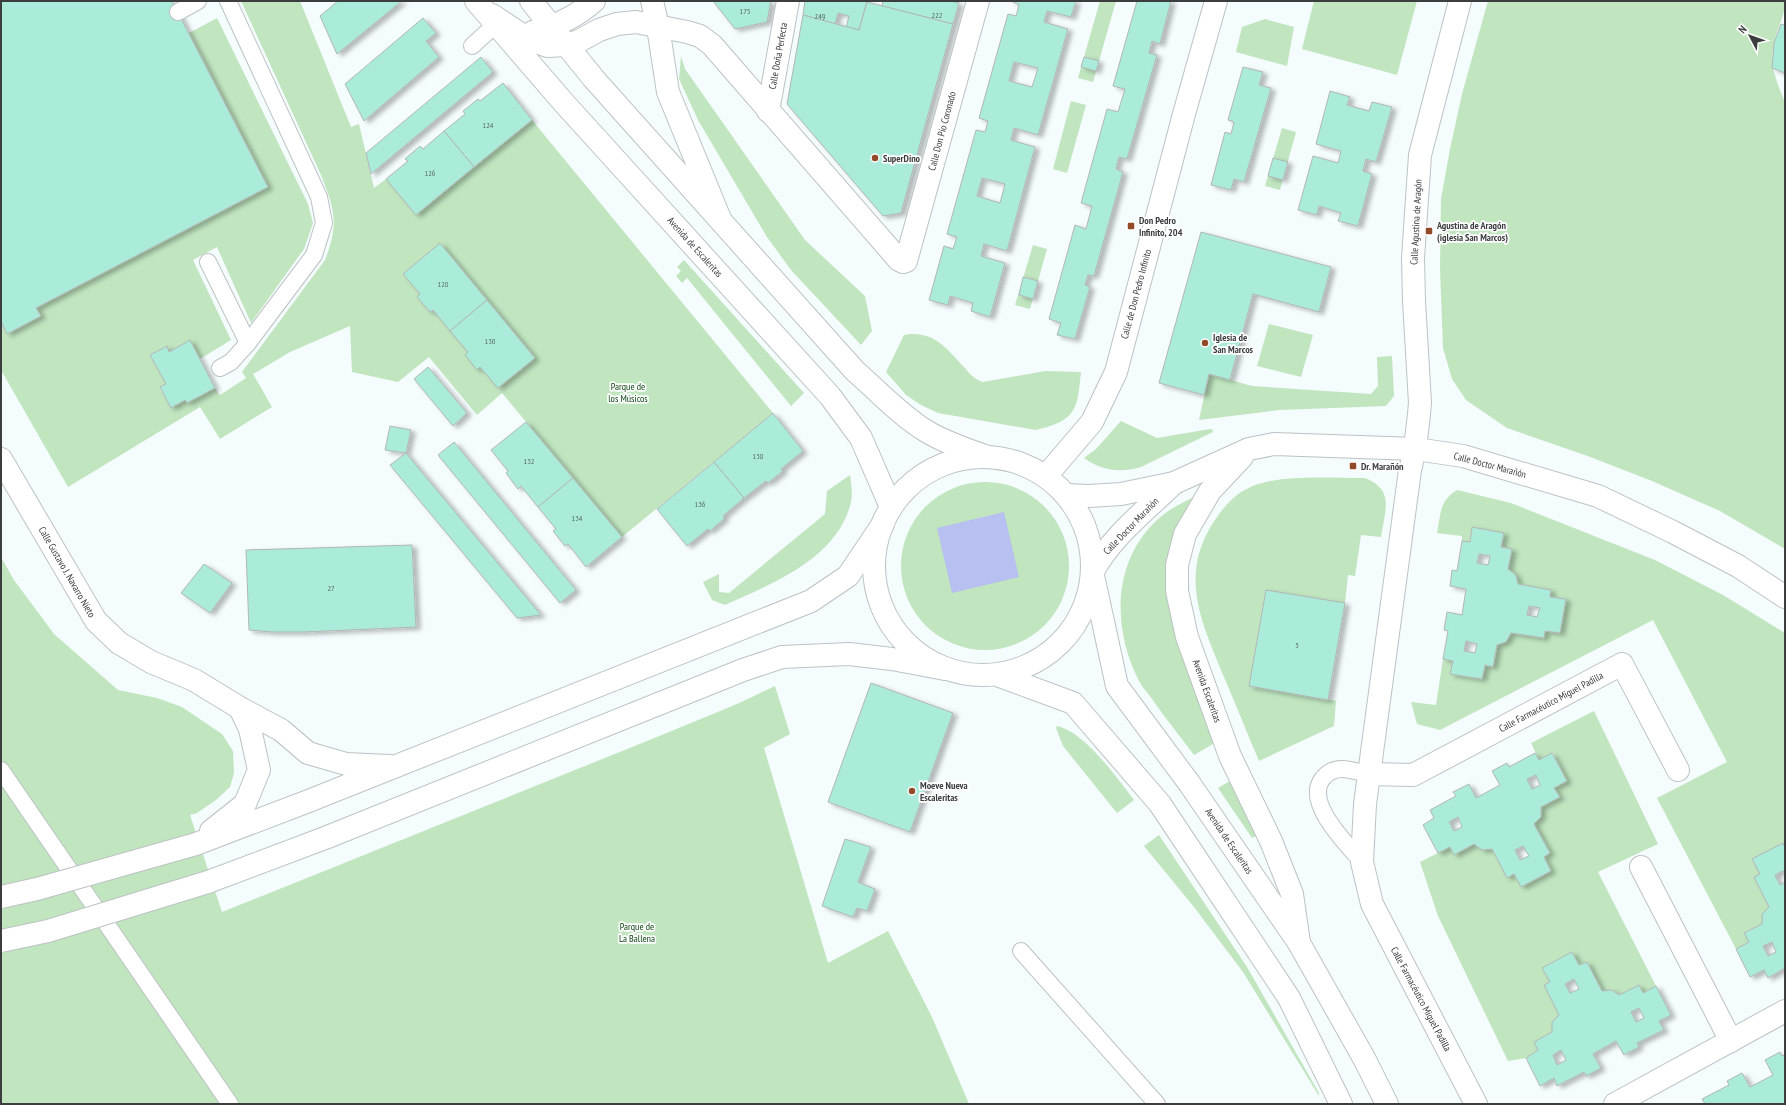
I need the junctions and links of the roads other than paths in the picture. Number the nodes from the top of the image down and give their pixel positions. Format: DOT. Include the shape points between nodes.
graph roads {
  1 [pos="198,1"];
  2 [pos="228,1"];
  3 [pos="477,1"];
  4 [pos="531,1"];
  5 [pos="594,1"];
  6 [pos="652,1"];
  7 [pos="788,1"];
  8 [pos="978,1"];
  9 [pos="1216,1"];
  10 [pos="1460,1"];
  11 [pos="178,12"];
  12 [pos="496,24"];
  13 [pos="552,27"];
  14 [pos="658,27"];
  15 [pos="522,35"];
  16 [pos="567,45"];
  17 [pos="472,46"];
  18 [pos="768,111"];
  19 [pos="722,222"];
  20 [pos="208,262"];
  21 [pos="248,344"];
  22 [pos="220,368"];
  23 [pos="1416,448"];
  24 [pos="1249,449"];
  25 [pos="988,457"];
  26 [pos="1,459"];
  27 [pos="1046,476"];
  28 [pos="1174,483"];
  29 [pos="1066,495"];
  30 [pos="887,515"];
  31 [pos="1092,573"];
  32 [pos="1785,597"];
  33 [pos="944,669"];
  34 [pos="997,675"];
  35 [pos="240,708"];
  36 [pos="394,767"];
  37 [pos="1,770"];
  38 [pos="1678,770"];
  39 [pos="1369,774"];
  40 [pos="196,844"];
  41 [pos="1362,862"];
  42 [pos="1641,867"];
  43 [pos="1,897"];
  44 [pos="1,940"];
  45 [pos="1299,943"];
  46 [pos="1021,951"];
  47 [pos="1785,1011"];
  48 [pos="1731,1041"];
  49 [pos="230,1104"];
  50 [pos="1157,1104"];
  51 [pos="1341,1104"];
  52 [pos="1387,1104"];
  53 [pos="1476,1104"];
  54 [pos="1615,1104"];
  1 -- 11 [label="lane"];
  2 -- 21 [label="lane" via="319,197 324,223 314,255"];
  3 -- 12 [label="street, Avenida de Escaleritas"];
  3 -- 15 [label="street" via="496,18"];
  4 -- 13 [label="street"];
  5 -- 13 [label="street" via="579,14"];
  6 -- 14 [label="street"];
  7 -- 18 [label="street, Calle Doña Perfecta"];
  8 -- 18 [label="street, Calle Don Pío Coronado" via="906,261 900,260"];
  9 -- 27 [label="street, Calle de Don Pedro Infinito" via="1116,372 1092,422"];
  10 -- 23 [label="street, Calle Agustina de Aragón" via="1420,154 1413,258 1420,404"];
  12 -- 17 [label="lane"];
  12 -- 30 [label="street, Avenida de Escaleritas" via="564,103 830,396 861,438"];
  13 -- 15 [label="street"];
  13 -- 16 [label="street"];
  14 -- 16 [label="street" via="636,22 617,24"];
  14 -- 18 [label="street" via="700,36 712,45"];
  14 -- 19 [label="street" via="668,92"];
  15 -- 16 [label="street" via="548,46"];
  16 -- 19 [label="street"];
  19 -- 25 [label="street" via="855,371 898,409 925,430 946,442"];
  20 -- 21 [label="lane"];
  21 -- 22 [label="lane" via="231,362"];
  23 -- 24 [label="street, Calle Doctor Marañón" via="1274,444"];
  23 -- 32 [label="street, Calle Doctor Marañón" via="1463,456 1598,496 1731,562"];
  23 -- 39 [label="street, Calle Farmacéutico Miguel Padilla" via="1410,470"];
  24 -- 28 [label="street, Calle Doctor Marañón"];
  24 -- 45 [label="street, Avenida Escaleritas" via="1210,491 1185,534 1177,565 1177,591 1188,638 1230,756 1271,841 1292,894"];
  25 -- 27 [label="street" via="1018,462"];
  25 -- 30 [label="street" via="950,462 917,480"];
  26 -- 35 [label="street, Calle Gustavo J. Navarro Nieto" via="96,621 119,643 151,662 194,680"];
  27 -- 29 [label="street"];
  28 -- 29 [label="street, Calle Doctor Marañón" via="1121,494"];
  28 -- 31 [label="street, Calle Doctor Marañón" via="1112,544"];
  29 -- 31 [label="street" via="1082,518 1090,545"];
  30 -- 33 [label="street" via="876,545 873,567 882,610 907,646"];
  30 -- 36 [label="street" via="848,576 811,602"];
  31 -- 34 [label="street" via="1088,598 1078,621 1063,641 1044,657 1022,669"];
  31 -- 45 [label="street, Avenida de Escaleritas" via="1117,686 1189,783"];
  33 -- 34 [label="street" via="962,674"];
  33 -- 44 [label="street, bridge" via="849,654 782,657 208,882 48,931"];
  34 -- 51 [label="street" via="1073,704 1160,804 1289,998"];
  35 -- 36 [label="street, Calle Gustavo J. Navarro Nieto" via="282,730 308,753 346,764"];
  35 -- 40 [label="street" via="250,730 259,770 245,804"];
  36 -- 40 [label="street"];
  37 -- 49 [label="lane"];
  38 -- 39 [label="street, Calle Farmacéutico Miguel Padilla" via="1622,664 1413,775"];
  39 -- 41 [label="street, Calle Farmacéutico Miguel Padilla"];
  39 -- 41 [label="lane" via="1341,769 1328,772 1319,782 1318,792 1329,822"];
  40 -- 43 [label="street, bridge"];
  41 -- 53 [label="street, Calle Farmacéutico Miguel Padilla" via="1372,904"];
  42 -- 48 [label="street"];
  45 -- 52 [label="street, Avenida de Escaleritas"];
  46 -- 50 [label="lane"];
  47 -- 48 [label="street"];
  48 -- 54 [label="street"];
}
